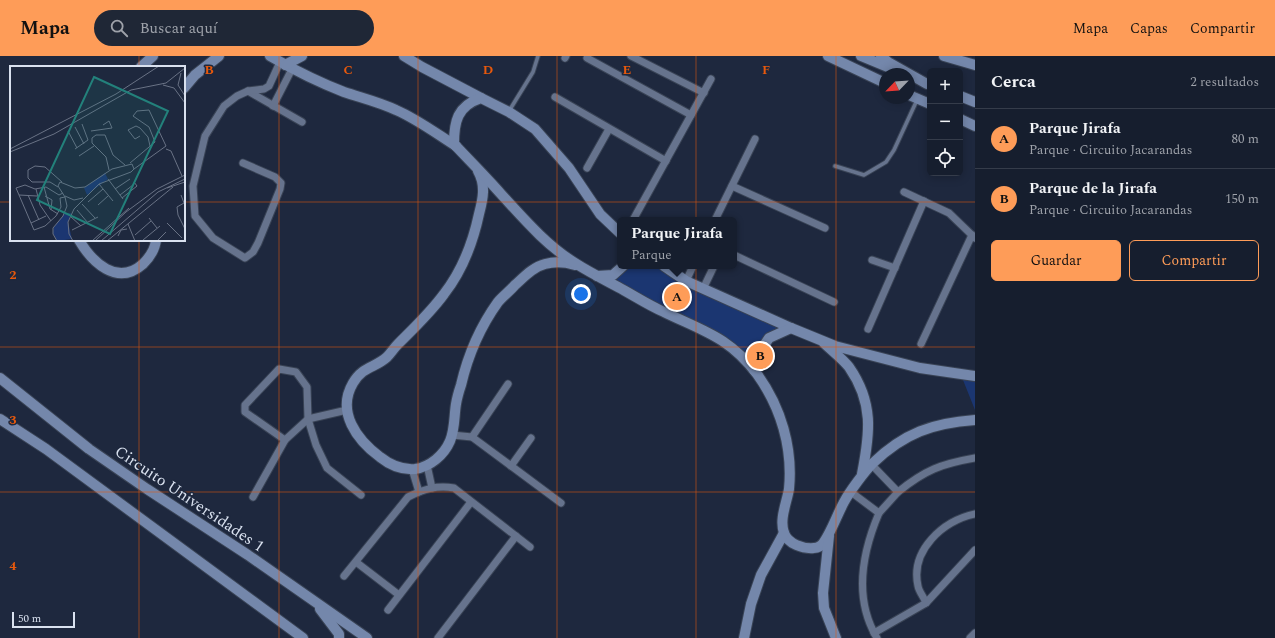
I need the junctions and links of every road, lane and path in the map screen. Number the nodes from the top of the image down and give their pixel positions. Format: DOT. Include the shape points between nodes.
graph roads {
  1 [pos="153,56"];
  2 [pos="219,56"];
  3 [pos="270,56"];
  4 [pos="302,56"];
  5 [pos="404,56"];
  6 [pos="538,56"];
  7 [pos="631,56"];
  8 [pos="828,56"];
  9 [pos="861,56"];
  10 [pos="881,56"];
  11 [pos="944,56"];
  12 [pos="958,56"];
  13 [pos="587,58"];
  14 [pos="975,64"];
  15 [pos="286,65"];
  16 [pos="142,66"];
  17 [pos="890,68"];
  18 [pos="915,78"];
  19 [pos="711,79"];
  20 [pos="879,80"];
  21 [pos="927,83"];
  22 [pos="927,83"];
  23 [pos="185,87"];
  24 [pos="248,91"];
  25 [pos="704,93"];
  26 [pos="555,97"];
  27 [pos="963,97"];
  28 [pos="481,98"];
  29 [pos="915,98"];
  30 [pos="975,102"];
  31 [pos="927,103"];
  32 [pos="910,104"];
  33 [pos="273,106"];
  34 [pos="509,112"];
  35 [pos="691,115"];
  36 [pos="963,120"];
  37 [pos="302,122"];
  38 [pos="975,126"];
  39 [pos="609,129"];
  40 [pos="754,139"];
  41 [pos="456,146"];
  42 [pos="666,161"];
  43 [pos="243,163"];
  44 [pos="475,166"];
  45 [pos="835,166"];
  46 [pos="587,168"];
  47 [pos="732,186"];
  48 [pos="904,192"];
  49 [pos="924,201"];
  50 [pos="635,217"];
  51 [pos="716,217"];
  52 [pos="825,228"];
  53 [pos="617,230"];
  54 [pos="973,237"];
  55 [pos="80,241"];
  56 [pos="156,241"];
  57 [pos="737,256"];
  58 [pos="872,260"];
  59 [pos="579,266"];
  60 [pos="894,268"];
  61 [pos="620,269"];
  62 [pos="668,269"];
  63 [pos="692,269"];
  64 [pos="712,269"];
  65 [pos="597,276"];
  66 [pos="686,281"];
  67 [pos="703,288"];
  68 [pos="834,302"];
  69 [pos="791,328"];
  70 [pos="868,329"];
  71 [pos="821,340"];
  72 [pos="922,344"];
  73 [pos="754,370"];
  74 [pos="975,376"];
  75 [pos="0,378"];
  76 [pos="508,384"];
  77 [pos="347,410"];
  78 [pos="0,418"];
  79 [pos="308,419"];
  80 [pos="975,420"];
  81 [pos="452,435"];
  82 [pos="472,437"];
  83 [pos="531,438"];
  84 [pos="284,440"];
  85 [pos="975,458"];
  86 [pos="872,464"];
  87 [pos="427,465"];
  88 [pos="511,466"];
  89 [pos="412,469"];
  90 [pos="862,478"];
  91 [pos="432,488"];
  92 [pos="419,492"];
  93 [pos="851,492"];
  94 [pos="898,492"];
  95 [pos="361,495"];
  96 [pos="253,497"];
  97 [pos="471,502"];
  98 [pos="562,503"];
  99 [pos="879,513"];
  100 [pos="975,514"];
  101 [pos="830,531"];
  102 [pos="784,533"];
  103 [pos="516,536"];
  104 [pos="530,547"];
  105 [pos="975,550"];
  106 [pos="356,562"];
  107 [pos="344,576"];
  108 [pos="399,595"];
  109 [pos="313,600"];
  110 [pos="926,603"];
  111 [pos="388,610"];
  112 [pos="291,629"];
  113 [pos="975,633"];
  114 [pos="876,636"];
  115 [pos="303,638"];
  116 [pos="306,638"];
  117 [pos="339,638"];
  118 [pos="367,638"];
  119 [pos="438,638"];
  120 [pos="744,638"];
  121 [pos="836,638"];
  122 [pos="970,638"];
  1 -- 16 [label="street"];
  2 -- 23 [label="street"];
  3 -- 15 [label="street"];
  4 -- 15 [label="street"];
  5 -- 28 [label="street"];
  6 -- 34 [label="lane" via="532,72"];
  7 -- 25 [label="street"];
  8 -- 20 [label="street"];
  9 -- 17 [label="street"];
  10 -- 21 [label="street"];
  11 -- 14 [label="street"];
  12 -- 14 [label="street"];
  13 -- 35 [label="street"];
  15 -- 24 [label="street" via="269,86"];
  15 -- 33 [label="street"];
  15 -- 41 [label="street" via="327,85 396,110"];
  18 -- 22 [label="street"];
  19 -- 25 [label="street"];
  24 -- 33 [label="street"];
  24 -- 43 [label="street" via="224,106 205,136 193,186 196,216 213,238 245,258 253,252 258,243 281,183 275,177"];
  25 -- 35 [label="street"];
  26 -- 39 [label="street"];
  27 -- 30 [label="street"];
  28 -- 34 [label="street"];
  28 -- 41 [label="street" via="462,110 454,125"];
  29 -- 31 [label="street"];
  32 -- 45 [label="lane" via="894,150 886,162 864,175"];
  33 -- 37 [label="street"];
  34 -- 53 [label="street" via="535,129 551,146 600,214"];
  35 -- 42 [label="street"];
  36 -- 38 [label="street"];
  39 -- 42 [label="street"];
  39 -- 46 [label="street"];
  40 -- 47 [label="street"];
  41 -- 44 [label="street"];
  42 -- 50 [label="street"];
  44 -- 59 [label="street" via="527,224"];
  44 -- 77 [label="street" via="482,182 482,202 473,239 453,281 435,306 387,357 363,370 348,392"];
  47 -- 51 [label="street"];
  47 -- 52 [label="street"];
  48 -- 49 [label="street"];
  49 -- 54 [label="street" via="949,213"];
  49 -- 60 [label="street"];
  54 -- 72 [label="street"];
  55 -- 56 [label="street" via="98,265 120,273 132,271 142,264 152,252"];
  57 -- 68 [label="street"];
  58 -- 60 [label="street"];
  59 -- 65 [label="street"];
  59 -- 81 [label="street" via="561,262 539,266 499,301 479,333 470,354 456,403"];
  60 -- 70 [label="street"];
  61 -- 65 [label="street" via="613,275"];
  62 -- 66 [label="street"];
  63 -- 66 [label="street"];
  64 -- 67 [label="street"];
  65 -- 73 [label="street" via="662,312 722,340"];
  66 -- 67 [label="street"];
  67 -- 69 [label="street"];
  69 -- 71 [label="street"];
  69 -- 73 [label="street" via="769,338 757,356"];
  71 -- 74 [label="street" via="920,368"];
  71 -- 90 [label="street" via="848,366 859,383 865,400 869,430"];
  73 -- 102 [label="street" via="768,390 784,428 790,472 783,521"];
  75 -- 109 [label="street, Circuito Universidades 1" via="89,449"];
  76 -- 82 [label="street"];
  77 -- 79 [label="street"];
  77 -- 89 [label="street" via="354,431 370,450 394,466"];
  78 -- 112 [label="street"];
  79 -- 84 [label="street"];
  79 -- 84 [label="street" via="307,387 296,372 279,369 245,405 245,412"];
  79 -- 95 [label="street" via="326,468"];
  80 -- 86 [label="street" via="943,423 925,429 892,447"];
  81 -- 82 [label="street"];
  81 -- 87 [label="street" via="443,452"];
  82 -- 88 [label="street"];
  83 -- 88 [label="street"];
  84 -- 96 [label="street"];
  85 -- 94 [label="street" via="934,468"];
  86 -- 90 [label="street"];
  86 -- 94 [label="street"];
  87 -- 89 [label="street"];
  87 -- 91 [label="street"];
  88 -- 98 [label="street"];
  89 -- 92 [label="street"];
  90 -- 93 [label="street"];
  91 -- 92 [label="street"];
  91 -- 97 [label="street" via="454,488"];
  92 -- 106 [label="street" via="408,497"];
  93 -- 99 [label="street"];
  93 -- 101 [label="street"];
  94 -- 99 [label="street"];
  97 -- 103 [label="street"];
  97 -- 108 [label="street"];
  99 -- 114 [label="street" via="870,533 862,579 867,618"];
  100 -- 110 [label="street" via="960,518 943,528 921,555 917,570 918,587"];
  101 -- 102 [label="street" via="823,544 816,548 794,544"];
  101 -- 121 [label="street" via="823,593 824,608"];
  102 -- 120 [label="street" via="761,574"];
  103 -- 104 [label="street"];
  103 -- 119 [label="street"];
  105 -- 110 [label="street"];
  106 -- 107 [label="street"];
  106 -- 108 [label="street"];
  108 -- 111 [label="street"];
  109 -- 117 [label="street" via="339,634"];
  109 -- 118 [label="street, Circuito Universidades 1"];
  110 -- 114 [label="street"];
  112 -- 115 [label="street"];
  112 -- 116 [label="street"];
  113 -- 122 [label="street"];
}
